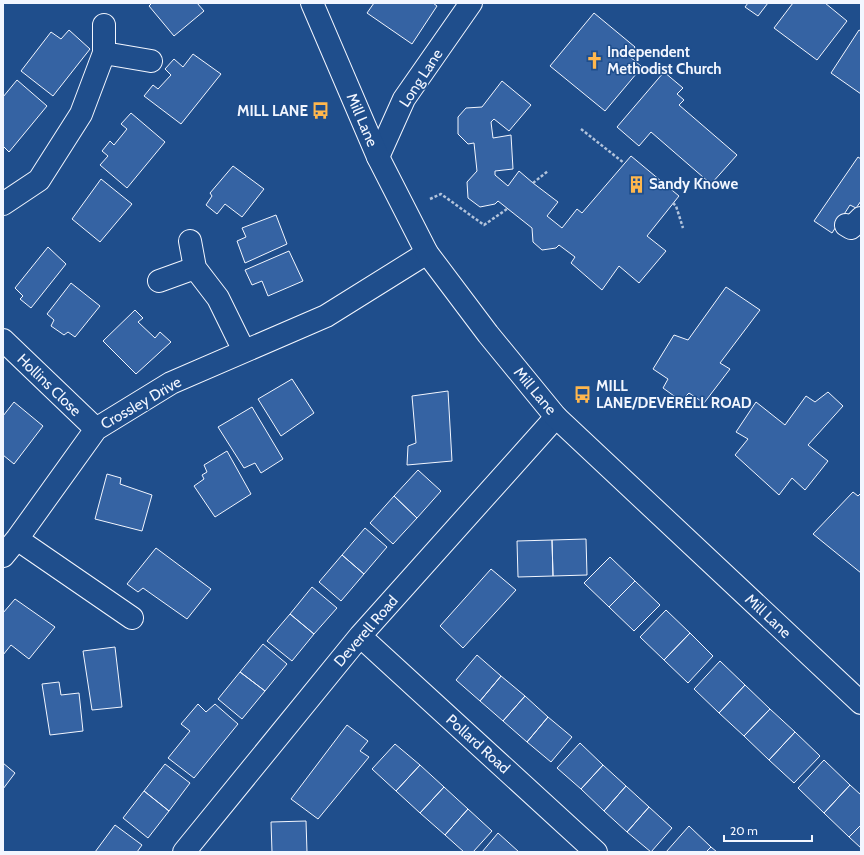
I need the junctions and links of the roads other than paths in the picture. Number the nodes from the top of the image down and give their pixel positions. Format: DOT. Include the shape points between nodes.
graph roads {
  1 [pos="312,3"];
  2 [pos="471,3"];
  3 [pos="104,25"];
  4 [pos="104,53"];
  5 [pos="151,61"];
  6 [pos="378,157"];
  7 [pos="3,204"];
  8 [pos="190,241"];
  9 [pos="427,253"];
  10 [pos="195,268"];
  11 [pos="159,281"];
  12 [pos="3,340"];
  13 [pos="244,351"];
  14 [pos="556,417"];
  15 [pos="96,429"];
  16 [pos="17,539"];
  17 [pos="3,556"];
  18 [pos="132,618"];
  19 [pos="360,636"];
  20 [pos="861,703"];
  21 [pos="184,852"];
  22 [pos="596,852"];
  1 -- 6 [label="street, Mill Lane"];
  2 -- 6 [label="street, Long Lane" via="404,99"];
  3 -- 4 [label="street"];
  4 -- 5 [label="street"];
  4 -- 7 [label="street" via="81,114 40,180"];
  6 -- 9 [label="street, Mill Lane"];
  8 -- 10 [label="street"];
  9 -- 13 [label="street, Crossley Drive" via="326,316"];
  9 -- 14 [label="street, Mill Lane" via="488,334"];
  10 -- 11 [label="street"];
  10 -- 13 [label="street" via="218,298"];
  12 -- 15 [label="street, Hollins Close"];
  13 -- 15 [label="street, Crossley Drive" via="171,383"];
  14 -- 19 [label="street, Deverell Road"];
  14 -- 20 [label="street, Mill Lane"];
  15 -- 16 [label="street, Crossley Drive"];
  16 -- 17 [label="street, Crossley Drive"];
  16 -- 18 [label="street"];
  19 -- 21 [label="street, Deverell Road"];
  19 -- 22 [label="street, Pollard Road"];
}
